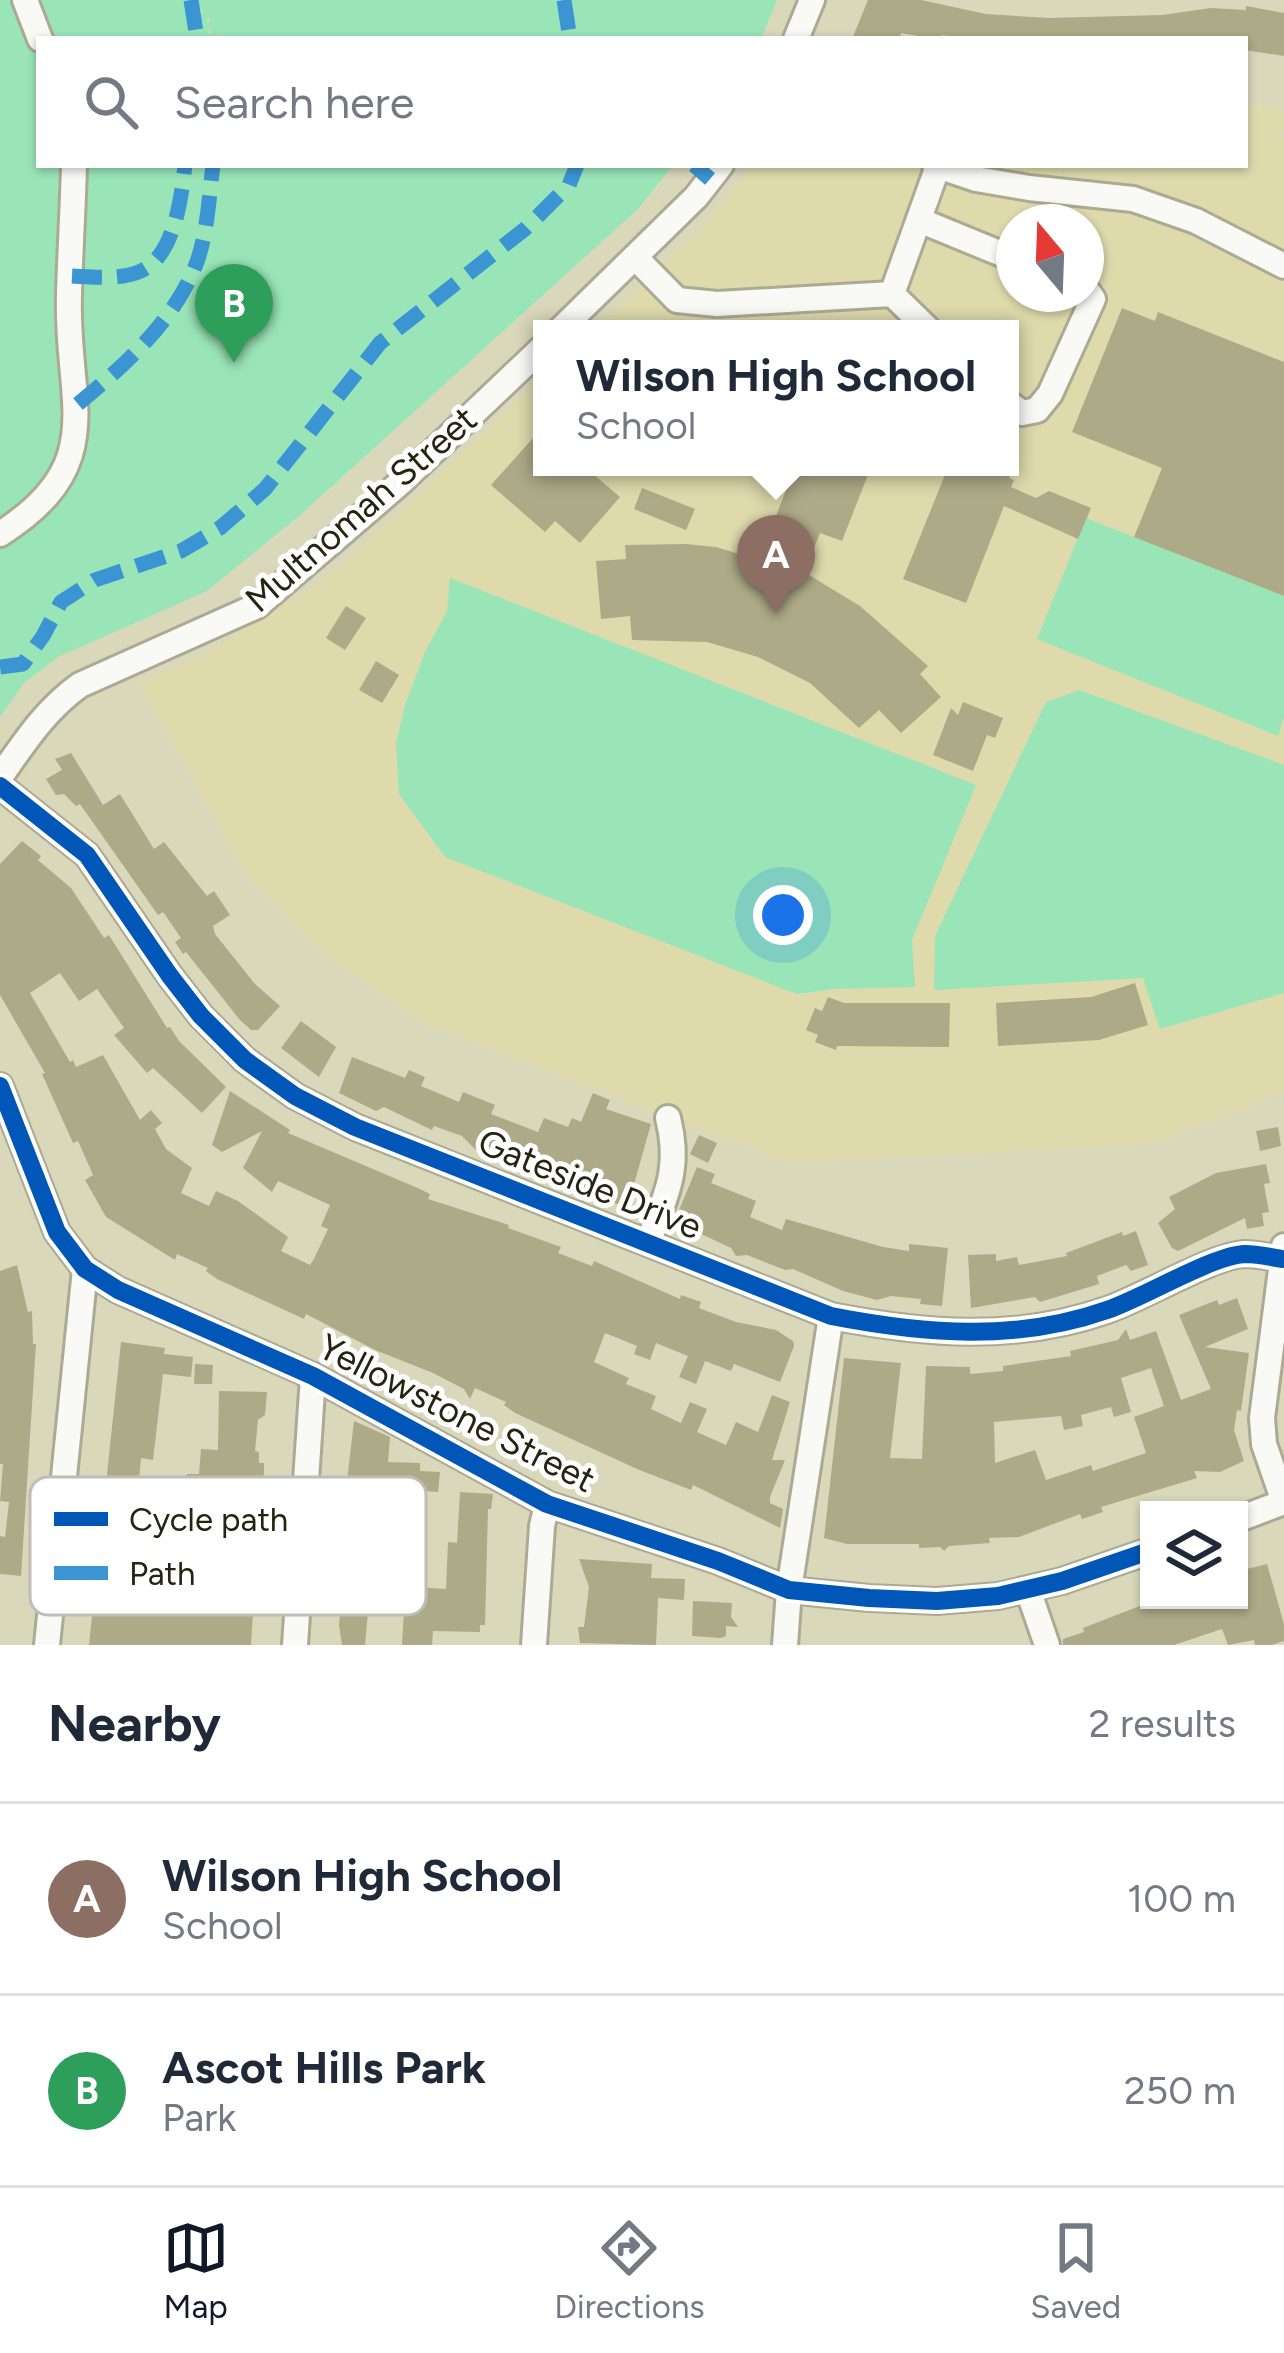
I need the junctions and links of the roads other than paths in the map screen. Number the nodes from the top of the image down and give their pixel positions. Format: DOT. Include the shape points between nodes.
graph roads {
  1 [pos="25,0"];
  2 [pos="812,0"];
  3 [pos="39,36"];
  4 [pos="797,36"];
  5 [pos="74,168"];
  6 [pos="720,168"];
  7 [pos="936,168"];
  8 [pos="943,168"];
  9 [pos="919,220"];
  10 [pos="996,252"];
  11 [pos="635,257"];
  12 [pos="1284,266"];
  13 [pos="892,294"];
  14 [pos="1087,312"];
  15 [pos="570,320"];
  16 [pos="919,320"];
  17 [pos="533,357"];
  18 [pos="1019,411"];
  19 [pos="0,534"];
  20 [pos="0,781"];
  21 [pos="0,1086"];
  22 [pos="668,1118"];
  23 [pos="648,1243"];
  24 [pos="1284,1246"];
  25 [pos="1282,1259"];
  26 [pos="85,1269"];
  27 [pos="831,1316"];
  28 [pos="314,1376"];
  29 [pos="64,1477"];
  30 [pos="307,1477"];
  31 [pos="1284,1502"];
  32 [pos="547,1504"];
  33 [pos="1248,1516"];
  34 [pos="1140,1554"];
  35 [pos="789,1590"];
  36 [pos="1028,1590"];
  37 [pos="50,1615"];
  38 [pos="298,1615"];
  39 [pos="47,1645"];
  40 [pos="296,1645"];
  41 [pos="534,1645"];
  42 [pos="784,1645"];
  43 [pos="1047,1645"];
  1 -- 3 [label="street"];
  2 -- 4 [label="street"];
  5 -- 19 [label="street" via="74,439 67,468 43,500"];
  6 -- 11 [label="street"];
  7 -- 9 [label="street"];
  8 -- 12 [label="street" via="1133,199"];
  9 -- 10 [label="street"];
  9 -- 13 [label="street"];
  11 -- 13 [label="street" via="677,300 700,304"];
  11 -- 15 [label="street"];
  13 -- 16 [label="street"];
  14 -- 18 [label="street" via="1050,394 1037,410"];
  17 -- 20 [label="street, Multnomah Street" via="257,606 57,701"];
  20 -- 23 [label="street, Gateside Drive" via="87,855 201,1016 245,1060 355,1126"];
  21 -- 26 [label="street, Yellowstone Street" via="56,1232"];
  22 -- 23 [label="street" via="674,1174"];
  23 -- 27 [label="street, Gateside Drive"];
  24 -- 25 [label="street"];
  25 -- 27 [label="street, Gateside Drive" via="1243,1254 1104,1312 1024,1330 942,1333"];
  25 -- 31 [label="street" via="1262,1418"];
  26 -- 28 [label="street, Yellowstone Street"];
  26 -- 29 [label="street"];
  27 -- 35 [label="street"];
  28 -- 30 [label="street"];
  28 -- 32 [label="street, Yellowstone Street"];
  31 -- 33 [label="street"];
  32 -- 35 [label="street, Yellowstone Street"];
  32 -- 41 [label="street"];
  34 -- 36 [label="street, Yellowstone Street"];
  35 -- 36 [label="street, Yellowstone Street" via="938,1600"];
  35 -- 42 [label="street"];
  36 -- 43 [label="street"];
  37 -- 39 [label="street"];
  38 -- 40 [label="street"];
}
